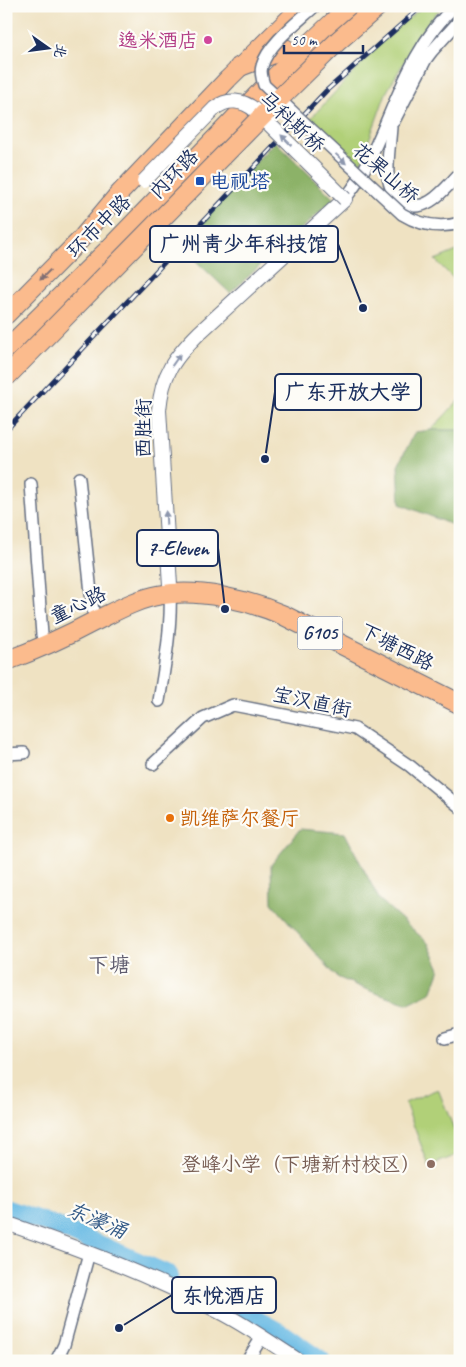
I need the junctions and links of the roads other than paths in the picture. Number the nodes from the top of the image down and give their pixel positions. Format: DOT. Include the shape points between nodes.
graph roads {
  1 [pos="302,6"];
  2 [pos="315,6"];
  3 [pos="332,6"];
  4 [pos="350,6"];
  5 [pos="362,6"];
  6 [pos="373,6"];
  7 [pos="378,6"];
  8 [pos="455,6"];
  9 [pos="460,20"];
  10 [pos="286,49"];
  11 [pos="239,67"];
  12 [pos="392,127"];
  13 [pos="460,173"];
  14 [pos="345,199"];
  15 [pos="460,223"];
  16 [pos="80,240"];
  17 [pos="6,315"];
  18 [pos="40,335"];
  19 [pos="10,340"];
  20 [pos="6,363"];
  21 [pos="6,370"];
  22 [pos="6,377"];
  23 [pos="79,478"];
  24 [pos="31,484"];
  25 [pos="170,589"];
  26 [pos="92,612"];
  27 [pos="42,635"];
  28 [pos="6,649"];
  29 [pos="6,661"];
  30 [pos="460,691"];
  31 [pos="159,701"];
  32 [pos="460,704"];
  33 [pos="24,753"];
  34 [pos="6,754"];
  35 [pos="153,764"];
  36 [pos="460,807"];
  37 [pos="460,1034"];
  38 [pos="445,1038"];
  39 [pos="6,1223"];
  40 [pos="6,1232"];
  41 [pos="88,1258"];
  42 [pos="259,1340"];
  43 [pos="56,1361"];
  44 [pos="247,1361"];
  45 [pos="282,1361"];
  46 [pos="299,1361"];
  1 -- 11 [label="main road, 环市中路"];
  2 -- 15 [label="street, 花果山桥, one-way, bridge" via="264,60 264,85 402,214 428,225"];
  3 -- 10 [label="highway, 环市中路"];
  4 -- 19 [label="highway, 环市中路" via="273,79 108,250"];
  5 -- 20 [label="highway, 内环路, bridge" via="257,106"];
  6 -- 18 [label="highway" via="298,73"];
  7 -- 22 [label="highway, 内环路, bridge" via="242,136"];
  8 -- 14 [label="street, 西胜街" via="423,44 364,170"];
  9 -- 12 [label="street, 西胜街" via="426,59"];
  10 -- 11 [label="highway"];
  10 -- 19 [label="highway, 环市中路" via="102,238"];
  11 -- 16 [label="main road, 环市中路" via="116,197"];
  12 -- 13 [label="street, 花果山桥" via="388,175 393,194 401,201 422,206 435,199"];
  12 -- 14 [label="street, 西胜街" via="369,176"];
  14 -- 16 [label="street, 马科斯桥, one-way, bridge" via="255,110 244,104 224,102"];
  25 -- 14 [label="street, 西胜街, one-way" via="159,410 166,375 177,356 206,326"];
  16 -- 17 [label="main road, 环市中路, one-way"];
  18 -- 19 [label="highway"];
  18 -- 21 [label="highway"];
  23 -- 26 [label="street"];
  24 -- 27 [label="street"];
  25 -- 26 [label="highway, 童心路 / G105" via="140,590"];
  25 -- 29 [label="highway, 童心路 / G105"];
  25 -- 30 [label="highway, 下塘西路 / G105" via="226,588 282,603"];
  25 -- 31 [label="street, 西胜街" via="166,656"];
  25 -- 32 [label="highway, 下塘西路 / G105" via="268,609"];
  26 -- 27 [label="highway, 童心路 / G105"];
  27 -- 28 [label="highway, 童心路 / G105"];
  33 -- 34 [label="street"];
  35 -- 36 [label="street, 宝汉直街" via="203,718 233,705 355,730 410,766"];
  37 -- 38 [label="street"];
  39 -- 41 [label="street"];
  40 -- 41 [label="street"];
  41 -- 42 [label="street" via="186,1295 219,1311"];
  41 -- 43 [label="street" via="64,1346"];
  42 -- 44 [label="street"];
  42 -- 45 [label="street"];
  42 -- 46 [label="street"];
}
